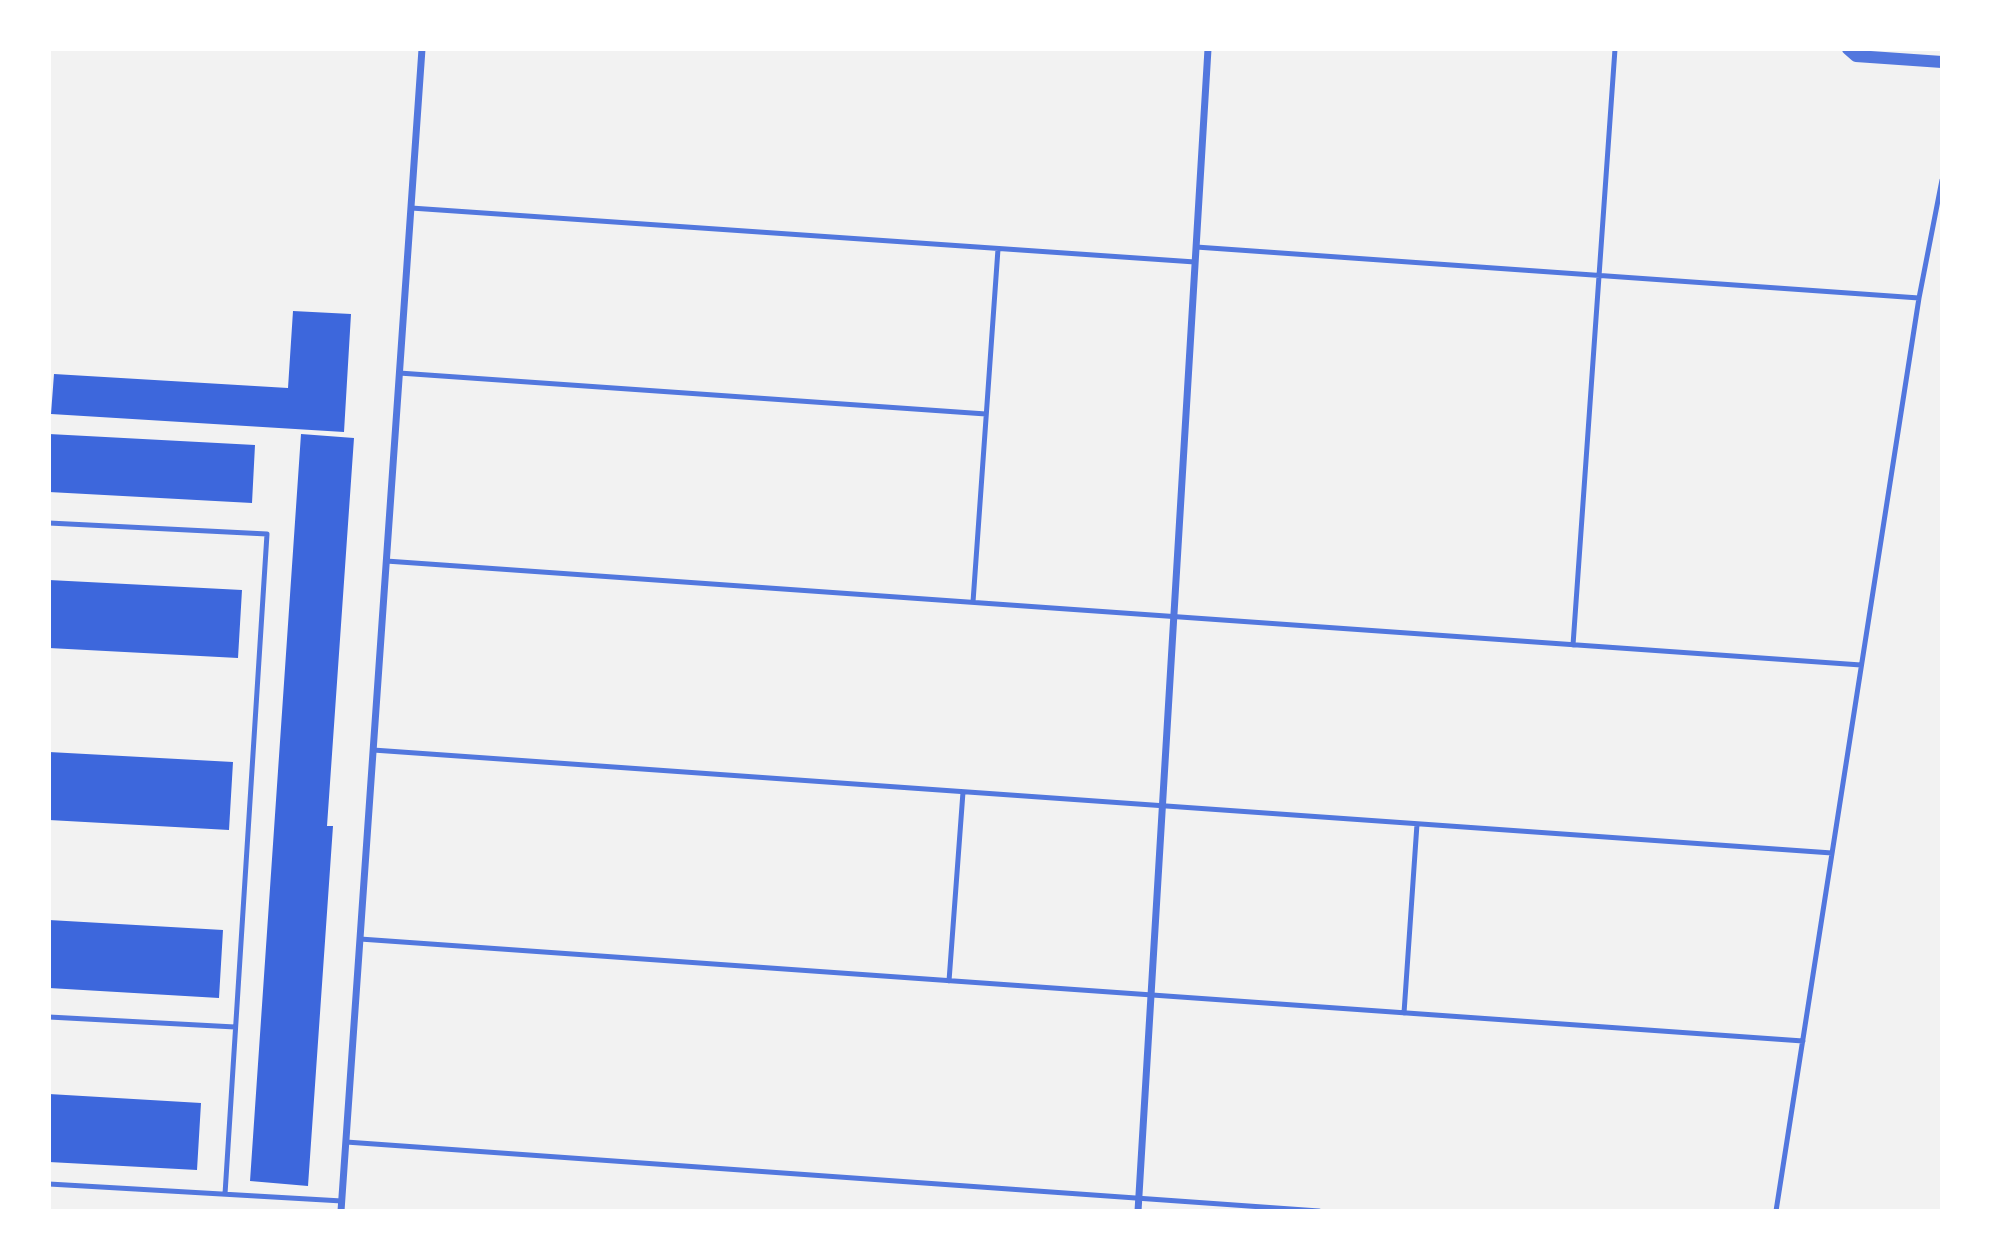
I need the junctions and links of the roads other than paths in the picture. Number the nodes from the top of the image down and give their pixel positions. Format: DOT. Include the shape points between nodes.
graph roads {
  1 [pos="422,49"];
  2 [pos="1208,49"];
  3 [pos="1615,49"];
  4 [pos="1848,49"];
  5 [pos="1942,62"];
  6 [pos="1942,180"];
  7 [pos="411,208"];
  8 [pos="1196,247"];
  9 [pos="998,249"];
  10 [pos="1195,262"];
  11 [pos="1599,275"];
  12 [pos="1919,298"];
  13 [pos="399,373"];
  14 [pos="986,414"];
  15 [pos="49,523"];
  16 [pos="386,561"];
  17 [pos="973,602"];
  18 [pos="1174,617"];
  19 [pos="1573,645"];
  20 [pos="1861,665"];
  21 [pos="373,750"];
  22 [pos="963,792"];
  23 [pos="1162,806"];
  24 [pos="1418,824"];
  25 [pos="1832,853"];
  26 [pos="360,939"];
  27 [pos="949,981"];
  28 [pos="1151,995"];
  29 [pos="1404,1013"];
  30 [pos="49,1017"];
  31 [pos="235,1027"];
  32 [pos="1803,1041"];
  33 [pos="346,1142"];
  34 [pos="49,1184"];
  35 [pos="225,1194"];
  36 [pos="1138,1198"];
  37 [pos="342,1201"];
  38 [pos="341,1211"];
  39 [pos="1138,1211"];
  40 [pos="1319,1211"];
  41 [pos="1776,1211"];
  1 -- 7 [label="street"];
  2 -- 8 [label="street"];
  3 -- 11 [label="lane"];
  4 -- 5 [label="street" via="1856,55"];
  6 -- 12 [label="lane"];
  7 -- 9 [label="lane"];
  7 -- 13 [label="street"];
  8 -- 10 [label="street"];
  8 -- 11 [label="lane"];
  9 -- 10 [label="lane"];
  9 -- 14 [label="lane"];
  10 -- 18 [label="street"];
  11 -- 12 [label="lane"];
  11 -- 19 [label="lane"];
  12 -- 20 [label="lane"];
  13 -- 14 [label="lane"];
  13 -- 16 [label="street"];
  14 -- 17 [label="lane"];
  15 -- 31 [label="lane" via="267,534"];
  16 -- 17 [label="lane"];
  16 -- 21 [label="street"];
  17 -- 18 [label="lane"];
  18 -- 19 [label="lane"];
  18 -- 23 [label="street"];
  19 -- 20 [label="lane"];
  20 -- 25 [label="lane"];
  21 -- 22 [label="lane"];
  21 -- 26 [label="street"];
  22 -- 23 [label="lane"];
  22 -- 27 [label="lane"];
  23 -- 24 [label="lane"];
  23 -- 28 [label="street"];
  24 -- 25 [label="lane"];
  24 -- 29 [label="lane"];
  25 -- 32 [label="lane"];
  26 -- 27 [label="lane"];
  26 -- 33 [label="street"];
  27 -- 28 [label="lane"];
  28 -- 29 [label="lane"];
  28 -- 36 [label="street"];
  29 -- 32 [label="lane"];
  30 -- 31 [label="lane"];
  31 -- 35 [label="lane"];
  32 -- 41 [label="lane"];
  33 -- 36 [label="lane"];
  33 -- 37 [label="street"];
  34 -- 35 [label="lane"];
  35 -- 37 [label="lane"];
  36 -- 39 [label="street"];
  36 -- 40 [label="lane"];
  37 -- 38 [label="street"];
}
